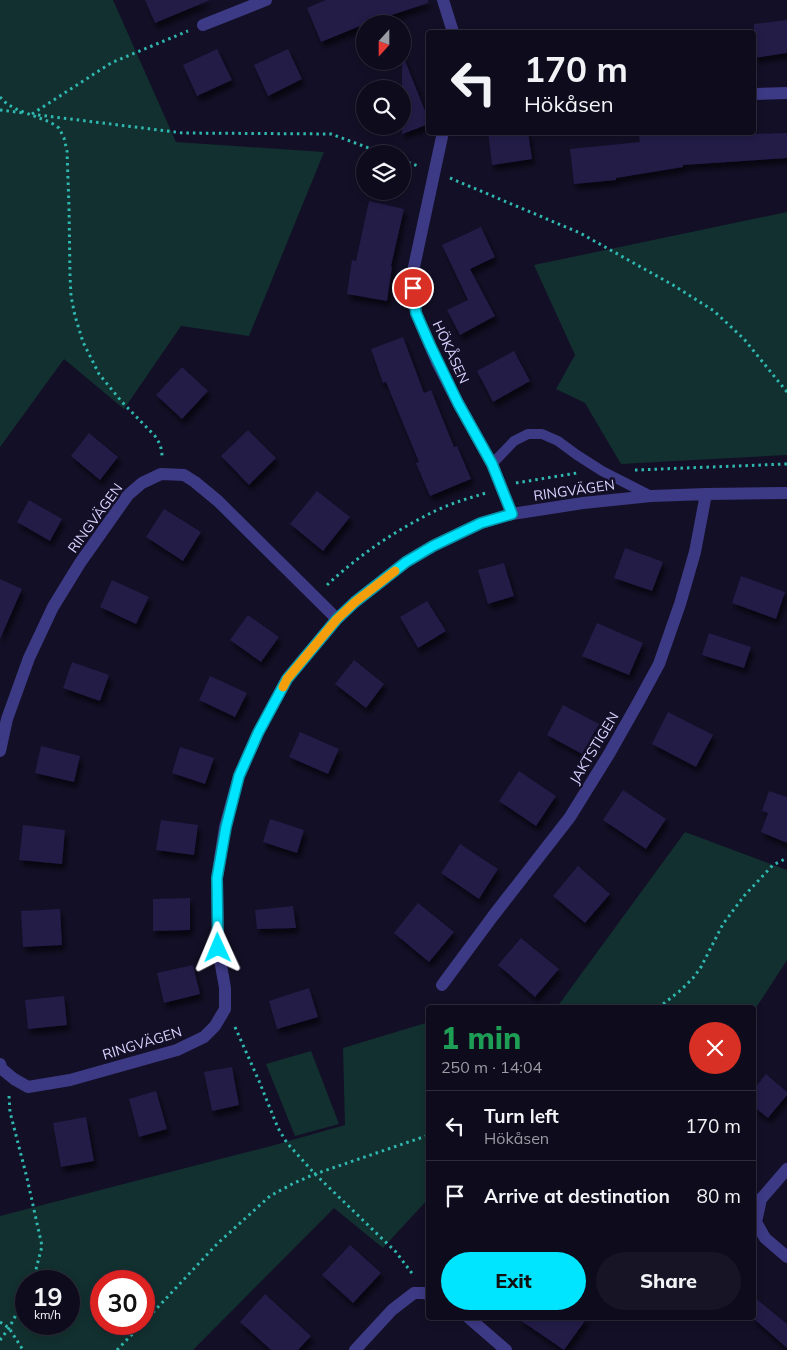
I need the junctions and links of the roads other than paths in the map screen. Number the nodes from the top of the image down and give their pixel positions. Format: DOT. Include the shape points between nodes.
graph roads {
  1 [pos="266,0"];
  2 [pos="443,0"];
  3 [pos="203,25"];
  4 [pos="452,30"];
  5 [pos="787,93"];
  6 [pos="756,94"];
  7 [pos="442,135"];
  8 [pos="492,464"];
  9 [pos="787,493"];
  10 [pos="706,494"];
  11 [pos="651,496"];
  12 [pos="512,514"];
  13 [pos="337,619"];
  14 [pos="0,751"];
  15 [pos="442,985"];
  16 [pos="3,1068"];
  17 [pos="787,1169"];
  18 [pos="787,1257"];
  19 [pos="426,1294"];
  20 [pos="471,1320"];
  21 [pos="355,1350"];
  22 [pos="506,1350"];
  1 -- 3 [label="street"];
  2 -- 4 [label="street"];
  5 -- 6 [label="street"];
  7 -- 8 [label="street, HÖKÅSEN" via="414,267 416,313 458,403"];
  8 -- 11 [label="lane" via="514,440 528,434 542,434"];
  8 -- 12 [label="street, HÖKÅSEN"];
  9 -- 10 [label="street, RINGVÄGEN"];
  10 -- 11 [label="street, RINGVÄGEN"];
  10 -- 15 [label="street, JAKTSTIGEN" via="680,604 658,664 639,701 570,817"];
  11 -- 12 [label="street, RINGVÄGEN"];
  12 -- 13 [label="street, RINGVÄGEN" via="481,523 406,562"];
  13 -- 14 [label="street, RINGVÄGEN" via="195,482 184,476 161,474 142,483 128,495 53,607 29,658 7,719"];
  13 -- 16 [label="street, RINGVÄGEN" via="287,679 239,776 217,878 218,948 225,1009 215,1026 204,1037 177,1050 70,1080 28,1087"];
  17 -- 18 [label="street" via="761,1200 756,1222 765,1238"];
  19 -- 21 [label="street" via="414,1293 392,1310"];
  20 -- 22 [label="street"];
}
